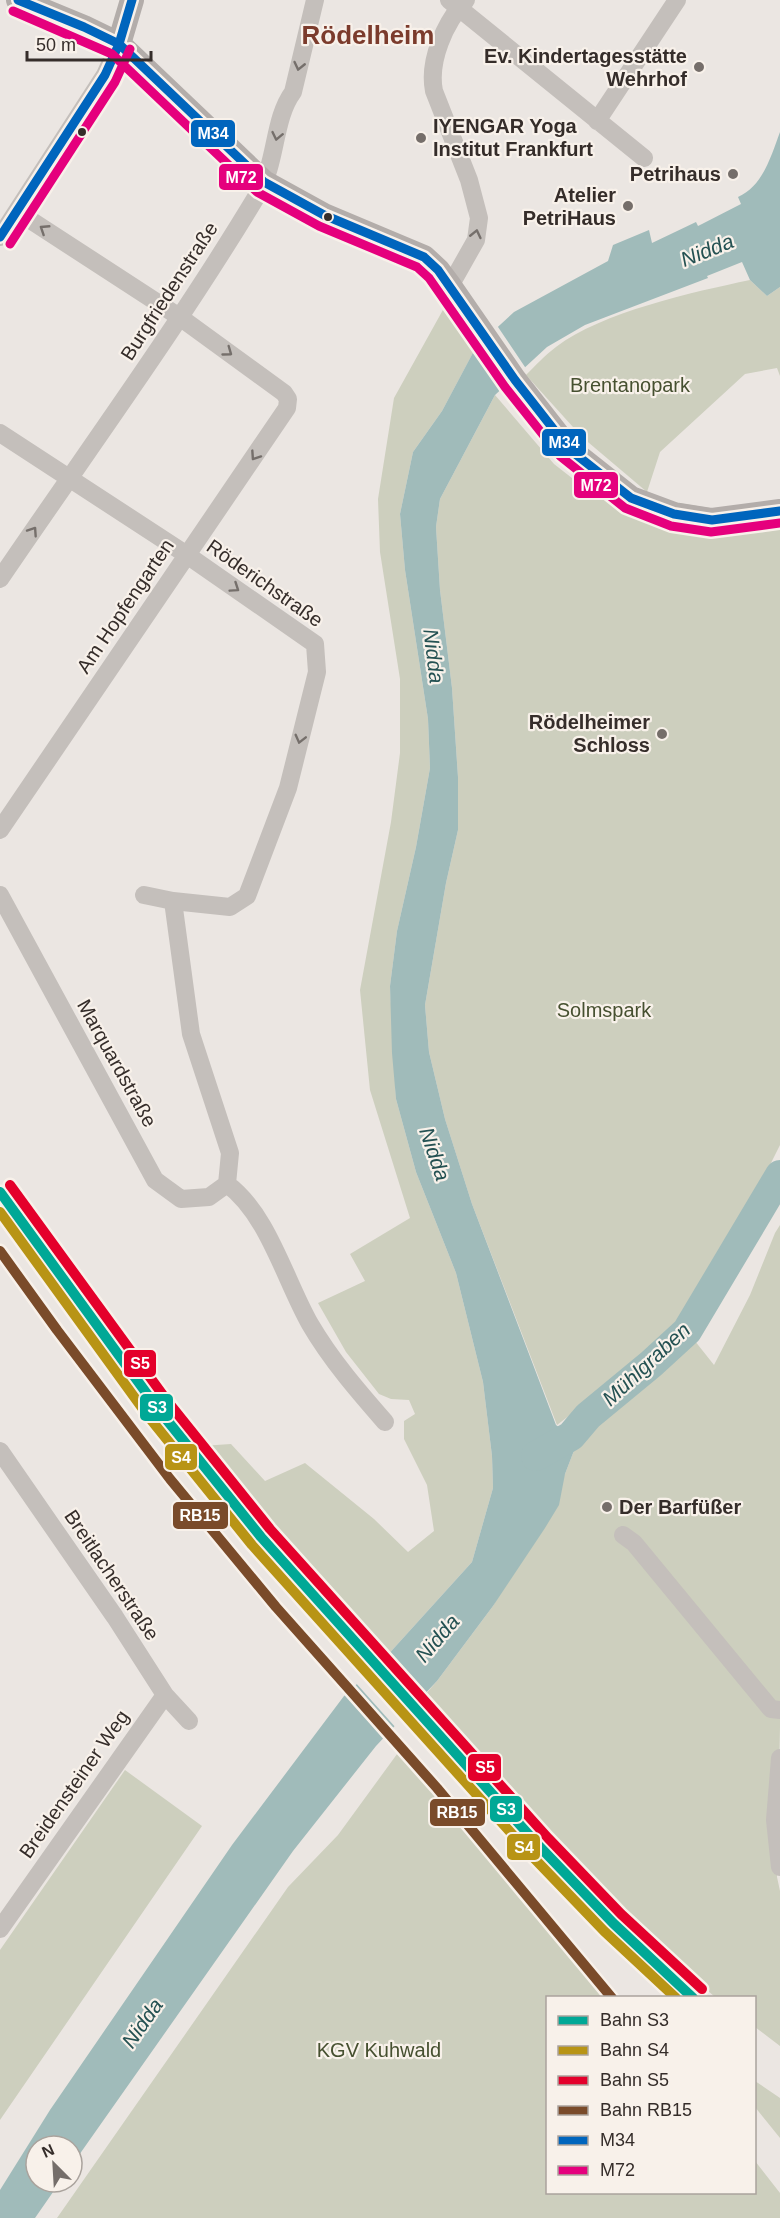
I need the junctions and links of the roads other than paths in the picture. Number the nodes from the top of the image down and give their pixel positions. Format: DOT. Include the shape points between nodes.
graph roads {
  1 [pos="18,0"];
  2 [pos="132,0"];
  3 [pos="315,0"];
  4 [pos="677,0"];
  5 [pos="458,3"];
  6 [pos="119,44"];
  7 [pos="597,121"];
  8 [pos="644,158"];
  9 [pos="264,182"];
  10 [pos="18,212"];
  11 [pos="0,237"];
  12 [pos="450,286"];
  13 [pos="181,318"];
  14 [pos="0,433"];
  15 [pos="68,478"];
  16 [pos="780,511"];
  17 [pos="187,555"];
  18 [pos="0,579"];
  19 [pos="0,830"];
  20 [pos="0,895"];
  21 [pos="144,895"];
  22 [pos="173,901"];
  23 [pos="227,1184"];
  24 [pos="385,1422"];
  25 [pos="0,1451"];
  26 [pos="6,1472"];
  27 [pos="623,1535"];
  28 [pos="165,1695"];
  29 [pos="780,1710"];
  30 [pos="189,1721"];
  31 [pos="780,1758"];
  32 [pos="780,1867"];
  33 [pos="0,1929"];
  1 -- 6 [label="main road"];
  2 -- 6 [label="main road"];
  3 -- 9 [label="street, Burgfriedenstraße, one-way" via="293,92 285,102"];
  4 -- 7 [label="street"];
  5 -- 7 [label="street"];
  12 -- 5 [label="street, one-way" via="476,240 479,218 431,79 432,66"];
  6 -- 9 [label="main road"];
  6 -- 10 [label="street" via="105,75"];
  7 -- 8 [label="street"];
  9 -- 12 [label="main road" via="324,215 424,257"];
  9 -- 13 [label="street, Burgfriedenstraße"];
  10 -- 11 [label="street"];
  13 -- 10 [label="street, one-way"];
  12 -- 16 [label="main road" via="568,449 632,498 674,514 712,520"];
  13 -- 15 [label="street, Burgfriedenstraße"];
  13 -- 17 [label="street, Am Hopfengarten, one-way" via="288,399 287,408"];
  14 -- 15 [label="street, Röderichstraße"];
  15 -- 17 [label="street, Röderichstraße"];
  18 -- 15 [label="street, Burgfriedenstraße, one-way"];
  17 -- 19 [label="street, Am Hopfengarten"];
  17 -- 22 [label="street, Röderichstraße, one-way" via="315,644 318,672 288,788 247,896 230,907"];
  20 -- 23 [label="street, Marquardstraße" via="155,1180 181,1199 209,1197"];
  21 -- 22 [label="street"];
  22 -- 23 [label="street" via="191,1034 230,1153"];
  23 -- 24 [label="street" via="241,1194 256,1214 310,1324 344,1376"];
  25 -- 26 [label="street, Breitlacherstraße"];
  26 -- 28 [label="street, Breitlacherstraße" via="115,1617"];
  27 -- 29 [label="street" via="634,1543 771,1709"];
  28 -- 30 [label="street, Breitlacherstraße"];
  28 -- 33 [label="street, Breidensteiner Weg"];
  31 -- 32 [label="street" via="775,1820"];
}
